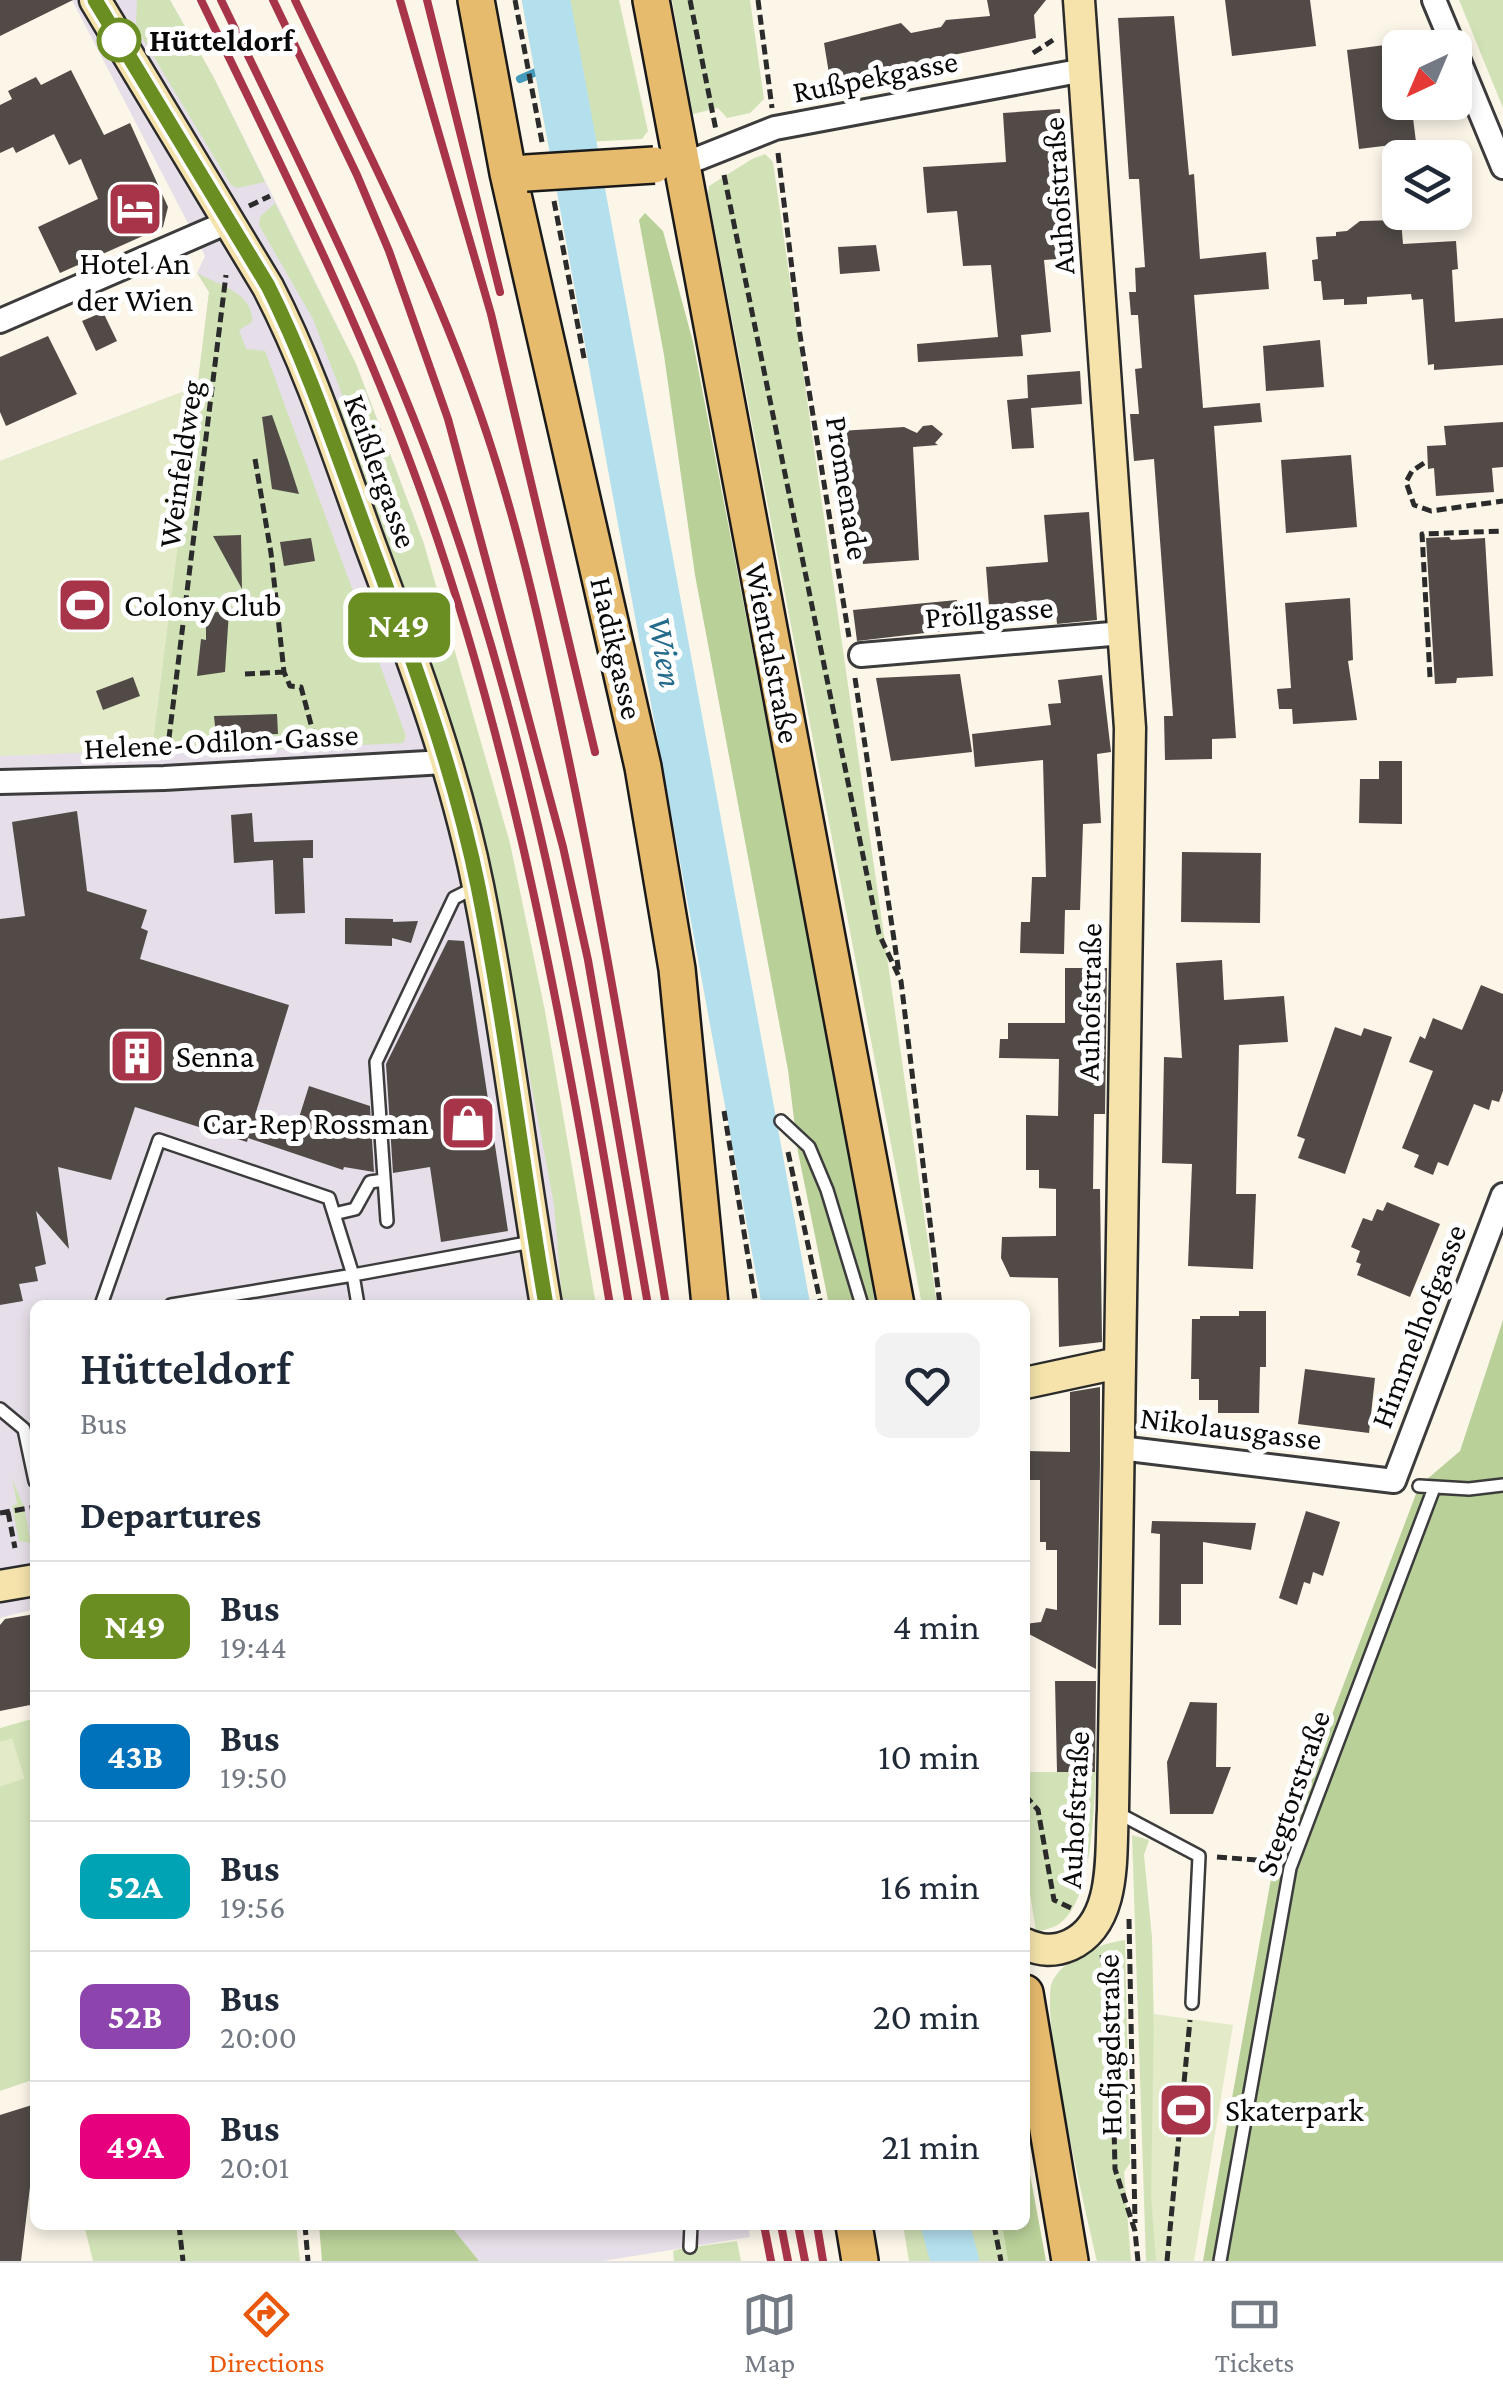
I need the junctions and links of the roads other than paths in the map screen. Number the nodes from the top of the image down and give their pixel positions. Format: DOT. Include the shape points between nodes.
graph roads {
  1 [pos="95,0"];
  2 [pos="476,0"];
  3 [pos="651,0"];
  4 [pos="1079,0"];
  5 [pos="1434,0"];
  6 [pos="111,14"];
  7 [pos="1446,30"];
  8 [pos="1084,70"];
  9 [pos="1472,92"];
  10 [pos="668,165"];
  11 [pos="1503,167"];
  12 [pos="517,173"];
  13 [pos="235,216"];
  14 [pos="0,320"];
  15 [pos="1123,633"];
  16 [pos="855,656"];
  17 [pos="445,762"];
  18 [pos="0,782"];
  19 [pos="478,887"];
  20 [pos="781,1121"];
  21 [pos="384,1180"];
  22 [pos="1503,1195"];
  23 [pos="334,1214"];
  24 [pos="386,1222"];
  25 [pos="536,1242"];
  26 [pos="352,1275"];
  27 [pos="103,1300"];
  28 [pos="201,1300"];
  29 [pos="357,1300"];
  30 [pos="545,1300"];
  31 [pos="710,1300"];
  32 [pos="860,1300"];
  33 [pos="895,1300"];
  34 [pos="1118,1362"];
  35 [pos="1030,1382"];
  36 [pos="0,1409"];
  37 [pos="1120,1448"];
  38 [pos="30,1457"];
  39 [pos="1394,1480"];
  40 [pos="1503,1485"];
  41 [pos="1419,1486"];
  42 [pos="1434,1488"];
  43 [pos="30,1581"];
  44 [pos="0,1586"];
  45 [pos="1112,1810"];
  46 [pos="1030,1945"];
  47 [pos="1192,2003"];
  48 [pos="1030,2022"];
  49 [pos="691,2230"];
  50 [pos="855,2230"];
  51 [pos="690,2247"];
  52 [pos="860,2261"];
  53 [pos="1070,2261"];
  54 [pos="1220,2261"];
  1 -- 6 [label="street, Keißlergasse"];
  2 -- 12 [label="main road, Hadikgasse"];
  3 -- 10 [label="main road, Wientalstraße"];
  4 -- 8 [label="street, Auhofstraße"];
  5 -- 7 [label="street"];
  6 -- 13 [label="street, Keißlergasse"];
  8 -- 10 [label="street, Rußpekgasse" via="775,128"];
  8 -- 15 [label="street, Auhofstraße"];
  9 -- 11 [label="street"];
  10 -- 12 [label="main road, bridge"];
  10 -- 33 [label="main road, Wientalstraße"];
  12 -- 31 [label="main road, Hadikgasse" via="643,767 677,969"];
  13 -- 14 [label="street"];
  13 -- 17 [label="street, Keißlergasse" via="308,370"];
  15 -- 16 [label="street, Pröllgasse"];
  15 -- 34 [label="street, Auhofstraße" via="1130,728"];
  17 -- 18 [label="street, Helene-Odilon-Gasse"];
  17 -- 19 [label="street, Keißlergasse"];
  19 -- 21 [label="lane" via="454,898 376,1062"];
  19 -- 25 [label="street, Keißlergasse"];
  20 -- 32 [label="lane" via="808,1148"];
  21 -- 23 [label="lane" via="370,1182 355,1209"];
  21 -- 24 [label="lane"];
  22 -- 39 [label="street, Himmelhofgasse"];
  23 -- 26 [label="lane"];
  23 -- 27 [label="lane" via="329,1198 159,1140"];
  25 -- 26 [label="lane"];
  25 -- 30 [label="street, Keißlergasse"];
  26 -- 28 [label="lane"];
  26 -- 29 [label="lane"];
  34 -- 35 [label="street"];
  34 -- 37 [label="street, Auhofstraße"];
  36 -- 38 [label="lane" via="24,1429"];
  37 -- 39 [label="street, Nikolausgasse"];
  37 -- 45 [label="street, Auhofstraße"];
  40 -- 42 [label="lane"];
  41 -- 42 [label="lane"];
  42 -- 54 [label="lane, Stegtorstraße" via="1290,1868"];
  43 -- 44 [label="street"];
  45 -- 46 [label="street, Auhofstraße" via="1107,1890 1090,1931 1051,1950"];
  45 -- 47 [label="lane" via="1198,1856"];
  48 -- 53 [label="main road"];
  49 -- 51 [label="lane"];
  50 -- 52 [label="main road"];
}
